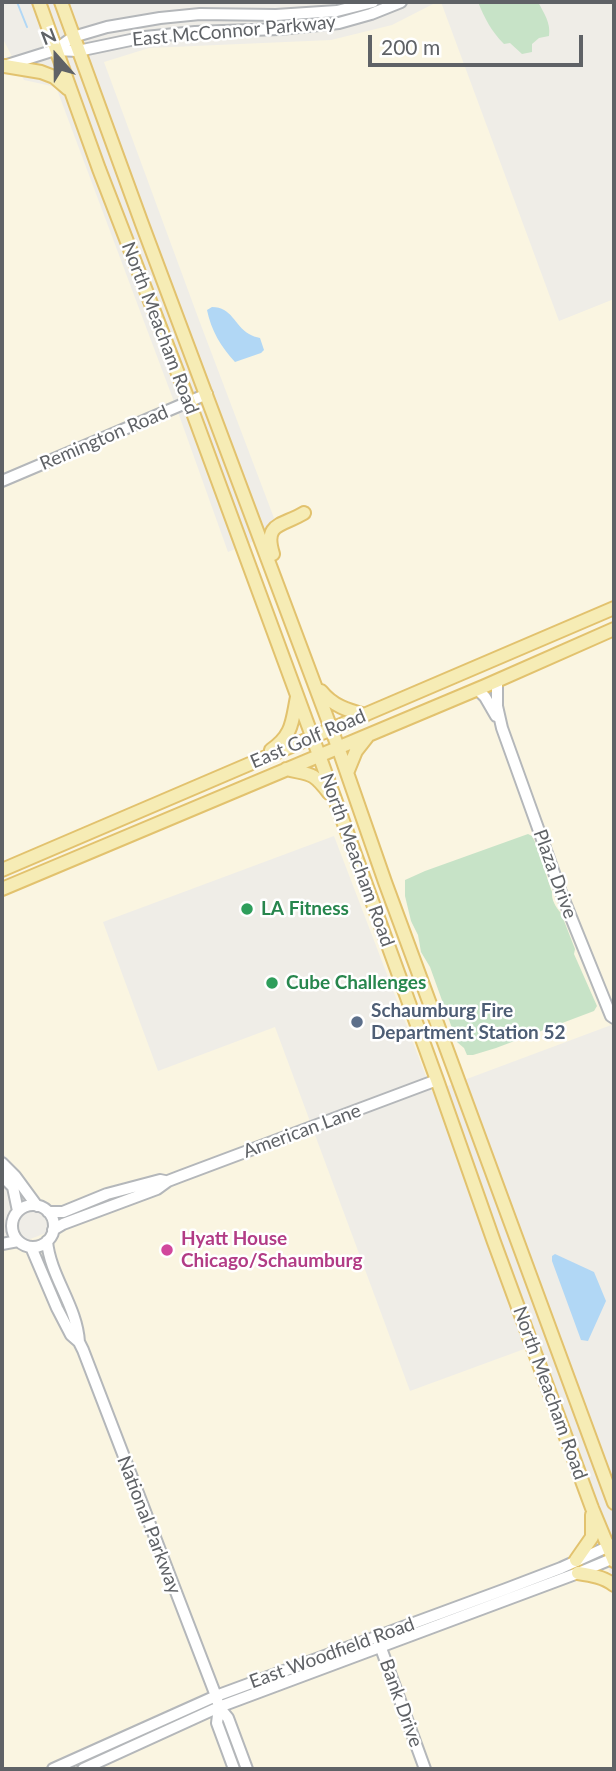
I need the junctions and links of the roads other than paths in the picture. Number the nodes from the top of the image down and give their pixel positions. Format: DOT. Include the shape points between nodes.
graph roads {
  1 [pos="38,2"];
  2 [pos="61,2"];
  3 [pos="373,2"];
  4 [pos="401,2"];
  5 [pos="73,37"];
  6 [pos="55,50"];
  7 [pos="78,51"];
  8 [pos="3,64"];
  9 [pos="71,92"];
  10 [pos="101,173"];
  11 [pos="129,188"];
  12 [pos="207,394"];
  13 [pos="188,402"];
  14 [pos="2,481"];
  15 [pos="250,510"];
  16 [pos="614,608"];
  17 [pos="290,617"];
  18 [pos="614,629"];
  19 [pos="497,681"];
  20 [pos="314,682"];
  21 [pos="477,689"];
  22 [pos="297,696"];
  23 [pos="365,715"];
  24 [pos="502,728"];
  25 [pos="331,730"];
  26 [pos="369,734"];
  27 [pos="312,738"];
  28 [pos="338,747"];
  29 [pos="319,755"];
  30 [pos="251,764"];
  31 [pos="286,769"];
  32 [pos="347,773"];
  33 [pos="336,803"];
  34 [pos="2,870"];
  35 [pos="2,889"];
  36 [pos="614,1018"];
  37 [pos="438,1080"];
  38 [pos="2,1163"];
  39 [pos="2,1176"];
  40 [pos="168,1181"];
  41 [pos="37,1206"];
  42 [pos="18,1211"];
  43 [pos="48,1212"];
  44 [pos="12,1223"];
  45 [pos="2,1229"];
  46 [pos="53,1230"];
  47 [pos="18,1241"];
  48 [pos="47,1241"];
  49 [pos="2,1244"];
  50 [pos="31,1247"];
  51 [pos="79,1342"];
  52 [pos="614,1502"];
  53 [pos="593,1508"];
  54 [pos="611,1545"];
  55 [pos="614,1559"];
  56 [pos="577,1567"];
  57 [pos="614,1585"];
  58 [pos="379,1641"];
  59 [pos="217,1702"];
  60 [pos="53,1769"];
  61 [pos="83,1769"];
  62 [pos="234,1769"];
  63 [pos="247,1769"];
  64 [pos="425,1769"];
  1 -- 6 [label="main road, North Meacham Road"];
  2 -- 5 [label="main road, North Meacham Road"];
  3 -- 5 [label="street, East McConnor Parkway" via="337,11 173,16"];
  4 -- 7 [label="street, East McConnor Parkway" via="339,23 145,37"];
  5 -- 6 [label="street, East McConnor Parkway"];
  5 -- 7 [label="main road, North Meacham Road"];
  6 -- 7 [label="street, East McConnor Parkway"];
  6 -- 8 [label="street"];
  6 -- 9 [label="main road, North Meacham Road"];
  7 -- 11 [label="main road, North Meacham Road"];
  8 -- 9 [label="main road" via="54,77"];
  9 -- 10 [label="main road, North Meacham Road"];
  10 -- 11 [label="main road"];
  10 -- 13 [label="main road, North Meacham Road"];
  11 -- 12 [label="main road, North Meacham Road"];
  12 -- 13 [label="street, Remington Road"];
  12 -- 15 [label="main road, North Meacham Road"];
  13 -- 14 [label="street, Remington Road"];
  13 -- 22 [label="main road, North Meacham Road"];
  15 -- 17 [label="main road, North Meacham Road"];
  15 -- 17 [label="main road" via="273,522 304,513 275,528 270,536 291,603"];
  16 -- 23 [label="main road, East Golf Road"];
  17 -- 20 [label="main road, North Meacham Road"];
  18 -- 19 [label="main road, East Golf Road"];
  19 -- 21 [label="main road, East Golf Road"];
  19 -- 24 [label="street, Plaza Drive"];
  20 -- 23 [label="main road" via="334,704"];
  20 -- 25 [label="main road, North Meacham Road"];
  21 -- 24 [label="street, Plaza Drive"];
  21 -- 26 [label="main road, East Golf Road"];
  22 -- 27 [label="main road, North Meacham Road"];
  22 -- 30 [label="main road" via="289,733"];
  23 -- 25 [label="main road, East Golf Road"];
  24 -- 36 [label="street, Plaza Drive" via="562,895"];
  25 -- 27 [label="main road, East Golf Road"];
  25 -- 28 [label="main road, North Meacham Road"];
  26 -- 28 [label="main road, East Golf Road"];
  26 -- 32 [label="main road"];
  27 -- 29 [label="main road, North Meacham Road"];
  27 -- 30 [label="main road, East Golf Road"];
  28 -- 29 [label="main road, East Golf Road"];
  28 -- 32 [label="main road, North Meacham Road"];
  29 -- 31 [label="main road, East Golf Road"];
  29 -- 33 [label="main road, North Meacham Road"];
  30 -- 34 [label="main road, East Golf Road"];
  31 -- 33 [label="main road" via="312,774"];
  31 -- 35 [label="main road, East Golf Road"];
  32 -- 52 [label="main road, North Meacham Road"];
  33 -- 37 [label="main road, North Meacham Road"];
  37 -- 40 [label="street, American Lane"];
  37 -- 53 [label="main road, North Meacham Road"];
  38 -- 41 [label="street"];
  39 -- 42 [label="street" via="12,1188"];
  40 -- 43 [label="street, American Lane" via="107,1194 63,1212"];
  40 -- 46 [label="street, American Lane"];
  41 -- 42 [label="street"];
  41 -- 43 [label="street"];
  42 -- 44 [label="street"];
  43 -- 46 [label="street"];
  44 -- 45 [label="street"];
  44 -- 47 [label="street"];
  46 -- 48 [label="street"];
  47 -- 49 [label="street"];
  47 -- 50 [label="street"];
  48 -- 50 [label="street"];
  48 -- 51 [label="street, National Parkway" via="48,1255 79,1330"];
  50 -- 51 [label="street, National Parkway" via="57,1308"];
  51 -- 59 [label="street, National Parkway"];
  53 -- 54 [label="main road, North Meacham Road"];
  53 -- 56 [label="main road" via="592,1538"];
  54 -- 55 [label="main road, North Meacham Road"];
  54 -- 56 [label="street, East Woodfield Road"];
  55 -- 56 [label="street, East Woodfield Road"];
  56 -- 57 [label="main road"];
  56 -- 58 [label="street, East Woodfield Road"];
  58 -- 59 [label="street, East Woodfield Road"];
  58 -- 64 [label="street, Bank Drive"];
  59 -- 60 [label="street, East Woodfield Road"];
  59 -- 61 [label="street, East Woodfield Road"];
  59 -- 62 [label="street, National Parkway" via="217,1723"];
  59 -- 63 [label="street, National Parkway" via="228,1718"];
}
